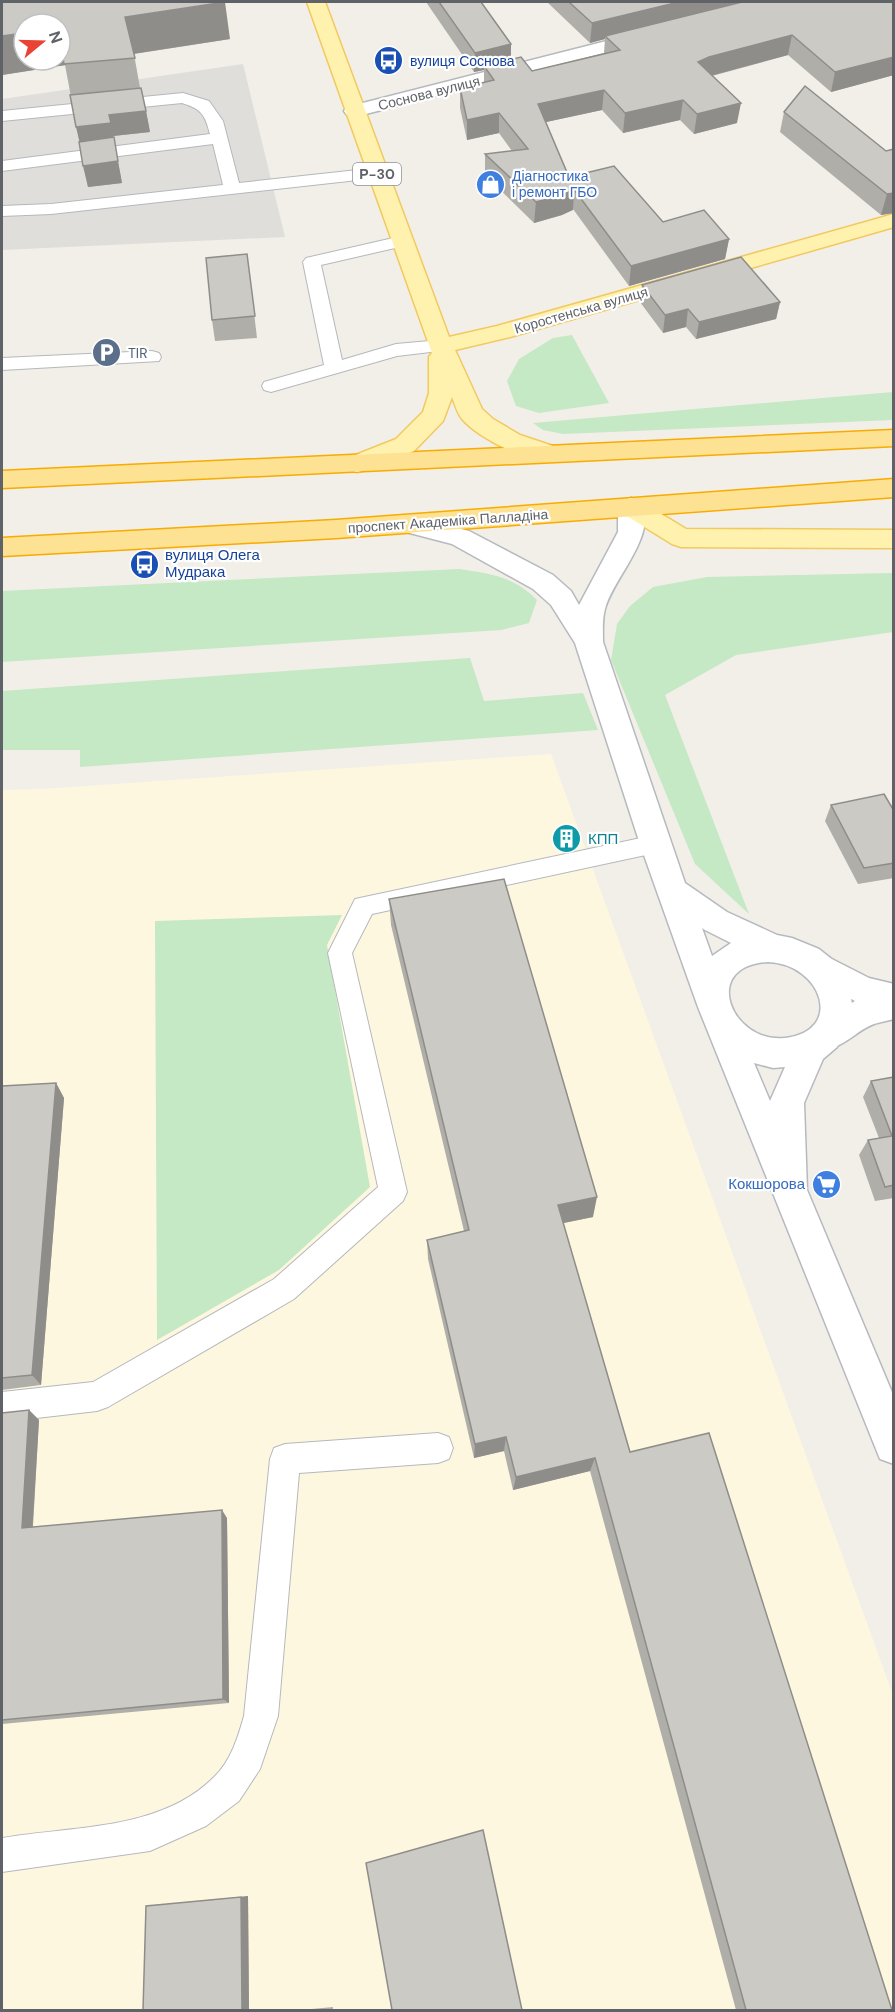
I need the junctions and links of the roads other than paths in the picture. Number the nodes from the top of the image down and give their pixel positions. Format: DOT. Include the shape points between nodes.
graph roads {
  1 [pos="316,2"];
  2 [pos="669,31"];
  3 [pos="354,111"];
  4 [pos="2,116"];
  5 [pos="219,138"];
  6 [pos="2,166"];
  7 [pos="376,173"];
  8 [pos="232,189"];
  9 [pos="2,210"];
  10 [pos="894,220"];
  11 [pos="402,241"];
  12 [pos="441,346"];
  13 [pos="152,357"];
  14 [pos="2,364"];
  15 [pos="334,368"];
  16 [pos="271,386"];
  17 [pos="894,438"];
  18 [pos="550,454"];
  19 [pos="357,464"];
  20 [pos="2,480"];
  21 [pos="894,488"];
  22 [pos="631,507"];
  23 [pos="411,525"];
  24 [pos="894,539"];
  25 [pos="2,547"];
  26 [pos="589,642"];
  27 [pos="656,844"];
  28 [pos="674,892"];
  29 [pos="770,947"];
  30 [pos="818,966"];
  31 [pos="894,998"];
  32 [pos="894,1005"];
  33 [pos="717,1012"];
  34 [pos="819,1041"];
  35 [pos="790,1189"];
  36 [pos="2,1407"];
  37 [pos="894,1445"];
  38 [pos="438,1448"];
  39 [pos="2,1855"];
  1 -- 3 [label="main road, Р-30"];
  2 -- 3 [label="street, Соснова вулиця"];
  3 -- 7 [label="main road, Р-30"];
  4 -- 5 [label="lane" via="183,98 204,104 215,121"];
  5 -- 6 [label="lane"];
  5 -- 8 [label="lane"];
  7 -- 8 [label="lane"];
  7 -- 11 [label="main road, Р-30"];
  8 -- 9 [label="lane" via="51,209"];
  10 -- 12 [label="main road, Коростенська вулиця"];
  11 -- 12 [label="main road, Р-30"];
  11 -- 15 [label="lane" via="312,262"];
  12 -- 15 [label="lane" via="396,350"];
  12 -- 18 [label="main road, Р-30" via="471,414 511,441"];
  12 -- 19 [label="main road, Р-30" via="441,393 434,415 405,445"];
  13 -- 14 [label="lane"];
  15 -- 16 [label="lane"];
  17 -- 18 [label="highway"];
  18 -- 19 [label="highway"];
  19 -- 20 [label="highway"];
  21 -- 22 [label="highway, проспект Академіка Палладіна"];
  22 -- 23 [label="highway, проспект Академіка Палладіна"];
  22 -- 24 [label="main road" via="681,538"];
  22 -- 26 [label="street" via="631,532 591,609"];
  23 -- 25 [label="highway, проспект Академіка Палладіна"];
  23 -- 26 [label="street" via="460,537 543,582 561,598"];
  26 -- 27 [label="street"];
  27 -- 28 [label="street"];
  27 -- 36 [label="lane" via="364,906 340,953 393,1192 284,1289 97,1396"];
  28 -- 29 [label="street" via="716,921"];
  28 -- 33 [label="street"];
  29 -- 30 [label="street" via="803,956"];
  29 -- 33 [label="street" via="746,950 726,962 714,980"];
  30 -- 31 [label="street" via="862,990"];
  30 -- 34 [label="street" via="834,988 837,1014"];
  32 -- 34 [label="street" via="865,1012"];
  33 -- 34 [label="street" via="735,1036 752,1047 773,1053 794,1052"];
  33 -- 35 [label="street"];
  34 -- 35 [label="street" via="787,1102"];
  35 -- 37 [label="street"];
  38 -- 39 [label="lane" via="285,1459 261,1716 248,1757 227,1789 194,1814 150,1834"];
}
